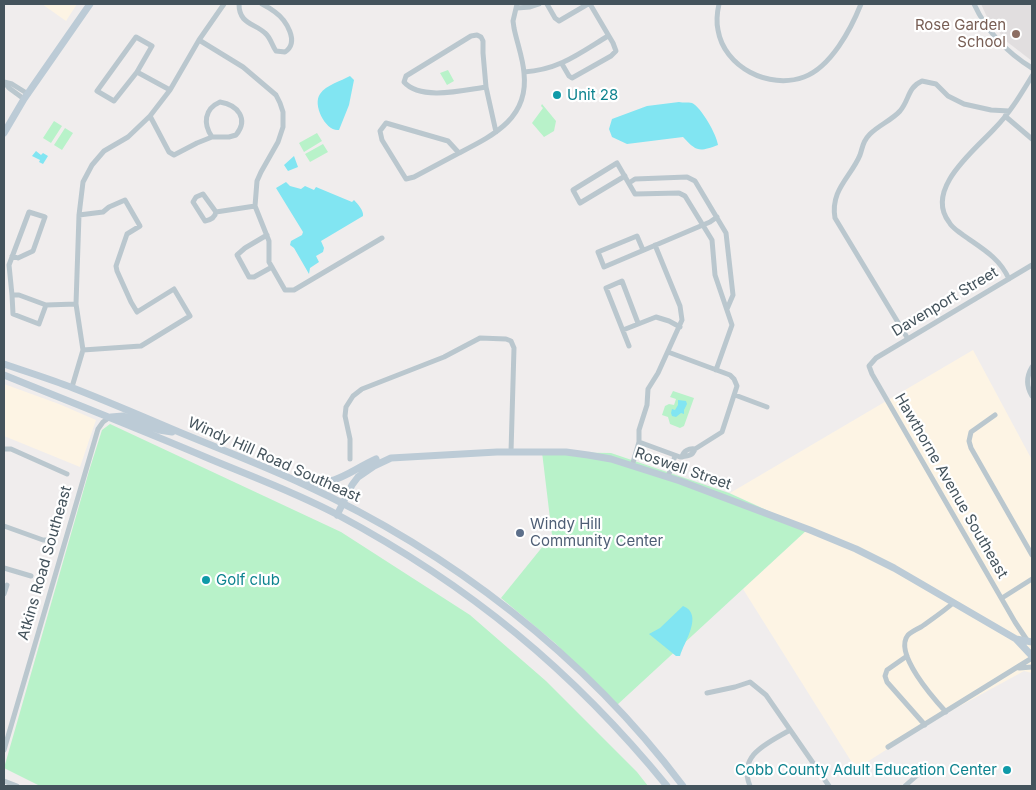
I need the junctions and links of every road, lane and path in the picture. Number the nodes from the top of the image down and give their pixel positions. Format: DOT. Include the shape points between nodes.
graph roads {
  1 [pos="90,4"];
  2 [pos="224,4"];
  3 [pos="239,4"];
  4 [pos="262,4"];
  5 [pos="540,4"];
  6 [pos="547,4"];
  7 [pos="589,4"];
  8 [pos="719,4"];
  9 [pos="861,4"];
  10 [pos="974,4"];
  11 [pos="517,6"];
  12 [pos="608,36"];
  13 [pos="199,40"];
  14 [pos="562,64"];
  15 [pos="1032,68"];
  16 [pos="137,72"];
  17 [pos="524,72"];
  18 [pos="1032,76"];
  19 [pos="4,82"];
  20 [pos="486,87"];
  21 [pos="170,90"];
  22 [pos="26,97"];
  23 [pos="1009,111"];
  24 [pos="150,116"];
  25 [pos="1005,116"];
  26 [pos="496,132"];
  27 [pos="4,134"];
  28 [pos="212,137"];
  29 [pos="1032,139"];
  30 [pos="459,153"];
  31 [pos="625,176"];
  32 [pos="629,183"];
  33 [pos="255,206"];
  34 [pos="216,212"];
  35 [pos="79,215"];
  36 [pos="717,218"];
  37 [pos="703,225"];
  38 [pos="267,235"];
  39 [pos="382,238"];
  40 [pos="656,245"];
  41 [pos="643,250"];
  42 [pos="12,256"];
  43 [pos="1032,266"];
  44 [pos="272,267"];
  45 [pos="1009,279"];
  46 [pos="12,295"];
  47 [pos="76,304"];
  48 [pos="46,305"];
  49 [pos="727,310"];
  50 [pos="638,323"];
  51 [pos="680,327"];
  52 [pos="623,330"];
  53 [pos="908,339"];
  54 [pos="629,346"];
  55 [pos="83,350"];
  56 [pos="668,352"];
  57 [pos="872,362"];
  58 [pos="4,364"];
  59 [pos="1032,367"];
  60 [pos="716,370"];
  61 [pos="4,375"];
  62 [pos="72,387"];
  63 [pos="735,395"];
  64 [pos="1032,396"];
  65 [pos="767,406"];
  66 [pos="995,415"];
  67 [pos="110,417"];
  68 [pos="182,433"];
  69 [pos="639,442"];
  70 [pos="4,449"];
  71 [pos="511,452"];
  72 [pos="675,456"];
  73 [pos="391,458"];
  74 [pos="350,459"];
  75 [pos="632,466"];
  76 [pos="68,474"];
  77 [pos="668,477"];
  78 [pos="303,484"];
  79 [pos="343,504"];
  80 [pos="337,515"];
  81 [pos="4,526"];
  82 [pos="50,540"];
  83 [pos="1032,555"];
  84 [pos="4,568"];
  85 [pos="31,576"];
  86 [pos="1032,580"];
  87 [pos="7,585"];
  88 [pos="4,594"];
  89 [pos="1002,598"];
  90 [pos="952,603"];
  91 [pos="1015,622"];
  92 [pos="1014,638"];
  93 [pos="1030,641"];
  94 [pos="907,656"];
  95 [pos="1032,657"];
  96 [pos="1032,667"];
  97 [pos="1019,668"];
  98 [pos="707,693"];
  99 [pos="946,712"];
  100 [pos="925,725"];
  101 [pos="790,730"];
  102 [pos="888,748"];
  103 [pos="4,750"];
  104 [pos="923,770"];
  105 [pos="4,781"];
  106 [pos="17,786"];
  107 [pos="667,786"];
  108 [pos="683,786"];
  109 [pos="750,786"];
  110 [pos="829,786"];
  111 [pos="905,786"];
  1 -- 22 [label="main road"];
  2 -- 13 [label="street"];
  3 -- 4 [label="street" via="239,11 247,23 267,35 276,51 285,52 291,46 290,32 276,12"];
  5 -- 11 [label="street" via="530,8"];
  6 -- 7 [label="street" via="559,20"];
  7 -- 12 [label="street"];
  8 -- 9 [label="street" via="718,32 732,58 742,68 768,80 786,81 805,77 837,50"];
  10 -- 15 [label="street" via="998,42"];
  11 -- 17 [label="street" via="513,21"];
  12 -- 14 [label="street"];
  12 -- 14 [label="street" via="616,51 611,56 572,78"];
  13 -- 21 [label="street"];
  13 -- 33 [label="street" via="243,67 276,95 280,103 283,127 259,176"];
  14 -- 17 [label="street" via="546,70"];
  16 -- 16 [label="street" via="114,101 97,91 136,37 152,46"];
  16 -- 21 [label="street"];
  17 -- 26 [label="street" via="525,88 519,108"];
  18 -- 23 [label="street"];
  19 -- 22 [label="street"];
  20 -- 20 [label="street" via="483,41 477,35 470,36 404,79 407,86 430,93"];
  20 -- 26 [label="street"];
  21 -- 24 [label="street"];
  22 -- 27 [label="main road"];
  23 -- 25 [label="street"];
  23 -- 53 [label="street" via="964,104 948,96 936,84 922,81 915,84 894,117 863,141 860,154 842,184 836,198 835,218"];
  24 -- 28 [label="street" via="169,152 174,155"];
  24 -- 35 [label="street" via="128,136 104,151 92,165 83,182"];
  25 -- 29 [label="street"];
  25 -- 45 [label="street" via="954,172 946,187 942,206 948,222 993,256"];
  26 -- 30 [label="street"];
  28 -- 28 [label="street" via="238,133 242,120 233,107 220,102 207,114 205,122"];
  30 -- 30 [label="street" via="448,141 393,124 386,123 380,131 406,180"];
  31 -- 31 [label="street" via="617,163 573,190 580,203"];
  31 -- 32 [label="street"];
  32 -- 36 [label="street" via="635,179 690,177"];
  32 -- 37 [label="street" via="635,194 682,194"];
  33 -- 34 [label="street"];
  33 -- 38 [label="street"];
  34 -- 34 [label="street" via="214,217 205,221 194,204 194,198 203,194"];
  35 -- 47 [label="street"];
  35 -- 55 [label="street" via="103,212 125,200 140,226 127,234 116,266 131,302 137,312 174,289 190,316 141,346"];
  36 -- 37 [label="street"];
  36 -- 49 [label="street" via="726,233 733,295"];
  37 -- 40 [label="street"];
  37 -- 49 [label="street" via="712,240 715,275"];
  38 -- 44 [label="street"];
  38 -- 44 [label="street" via="237,256 249,277"];
  39 -- 44 [label="street" via="292,291 285,290"];
  40 -- 41 [label="street"];
  40 -- 51 [label="street" via="680,306"];
  41 -- 41 [label="street" via="604,267 598,252 637,236"];
  42 -- 42 [label="street" via="29,212 45,217 32,251 18,258"];
  42 -- 46 [label="street" via="9,265"];
  43 -- 45 [label="street, Davenport Street"];
  45 -- 53 [label="street, Davenport Street"];
  46 -- 48 [label="street"];
  46 -- 48 [label="street" via="13,314 38,324"];
  47 -- 48 [label="street"];
  47 -- 55 [label="street"];
  49 -- 60 [label="street" via="732,326"];
  50 -- 51 [label="street" via="659,317"];
  50 -- 52 [label="street"];
  50 -- 52 [label="street" via="622,281 606,288"];
  51 -- 56 [label="street"];
  52 -- 54 [label="street"];
  53 -- 57 [label="street, Davenport Street"];
  55 -- 62 [label="street"];
  56 -- 60 [label="street"];
  56 -- 69 [label="street" via="648,389"];
  57 -- 89 [label="street, Hawthorne Avenue Southeast" via="869,366 872,374"];
  58 -- 62 [label="main road, Windy Hill Road Southeast"];
  59 -- 64 [label="street" via="1027,380"];
  60 -- 63 [label="street" via="732,377 737,386"];
  61 -- 67 [label="main road, Windy Hill Road Southeast"];
  62 -- 68 [label="main road, Windy Hill Road Southeast"];
  63 -- 65 [label="street"];
  63 -- 72 [label="street" via="722,432 695,449 687,450 682,456"];
  66 -- 83 [label="street" via="971,432 969,441"];
  67 -- 68 [label="main road" via="119,415 159,430"];
  67 -- 80 [label="main road, Windy Hill Road Southeast"];
  67 -- 103 [label="street, Atkins Road Southeast" via="98,429"];
  68 -- 78 [label="main road, Windy Hill Road Southeast"];
  69 -- 72 [label="street"];
  69 -- 75 [label="street"];
  70 -- 76 [label="street" via="11,448"];
  71 -- 73 [label="main road, Roswell Street"];
  71 -- 74 [label="street" via="514,348 506,338 483,337 438,360 366,386 353,396 345,416"];
  71 -- 75 [label="main road, Roswell Street" via="566,452 612,459"];
  72 -- 77 [label="street"];
  73 -- 78 [label="main road" via="375,460 333,482"];
  73 -- 79 [label="main road, Roswell Street" via="358,477"];
  75 -- 77 [label="main road, Roswell Street"];
  77 -- 90 [label="main road, Roswell Street" via="856,549"];
  78 -- 79 [label="main road, Windy Hill Road Southeast"];
  79 -- 80 [label="main road, Roswell Street"];
  79 -- 108 [label="main road, Windy Hill Road Southeast" via="439,560 544,638 630,722"];
  80 -- 107 [label="main road, Windy Hill Road Southeast" via="435,572 519,634 599,708"];
  81 -- 82 [label="street"];
  84 -- 85 [label="street"];
  86 -- 89 [label="street"];
  87 -- 88 [label="street"];
  89 -- 91 [label="street, Hawthorne Avenue Southeast"];
  90 -- 92 [label="main road, Roswell Street"];
  90 -- 94 [label="street" via="908,636 904,645"];
  91 -- 92 [label="street"];
  91 -- 93 [label="street, Hawthorne Avenue Southeast"];
  92 -- 93 [label="main road, Roswell Street"];
  92 -- 95 [label="main road, Roswell Street"];
  94 -- 99 [label="street" via="922,684"];
  94 -- 100 [label="street" via="886,670 884,676"];
  95 -- 97 [label="street"];
  96 -- 97 [label="street"];
  97 -- 99 [label="street"];
  98 -- 101 [label="street" via="750,682 766,695"];
  99 -- 100 [label="street"];
  100 -- 102 [label="street"];
  101 -- 109 [label="street" via="750,758 746,772"];
  101 -- 110 [label="street"];
  104 -- 111 [label="street"];
  105 -- 106 [label="street"];
}
